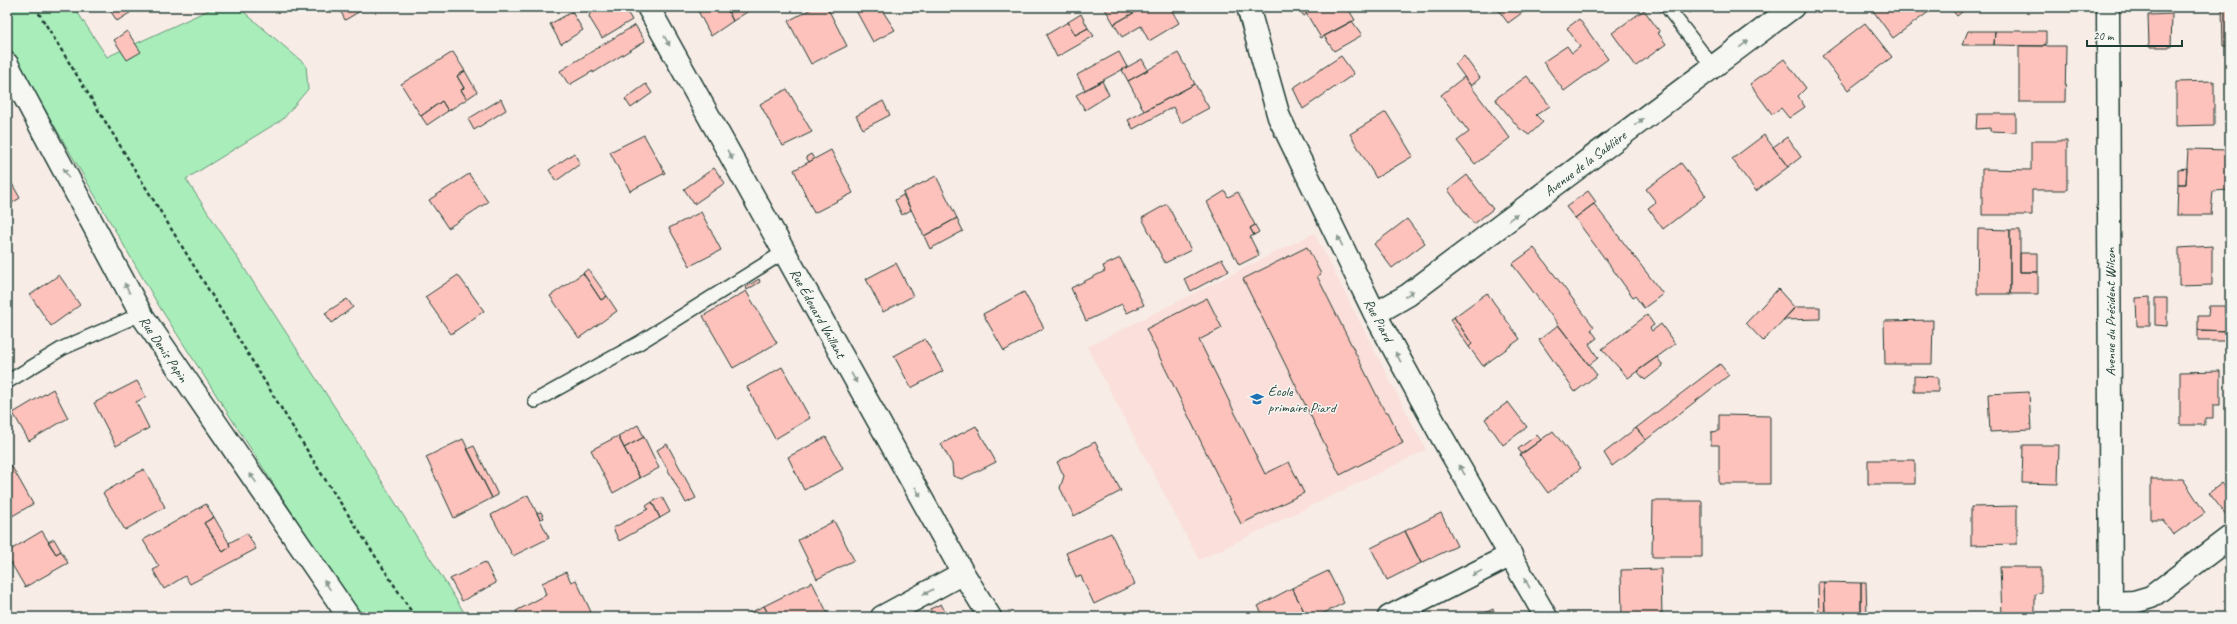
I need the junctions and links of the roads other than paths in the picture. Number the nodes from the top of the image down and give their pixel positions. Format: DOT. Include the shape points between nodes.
graph roads {
  1 [pos="648,7"];
  2 [pos="1248,7"];
  3 [pos="1667,7"];
  4 [pos="1793,7"];
  5 [pos="2108,7"];
  6 [pos="7,64"];
  7 [pos="1714,67"];
  8 [pos="784,252"];
  9 [pos="141,314"];
  10 [pos="1375,314"];
  11 [pos="7,382"];
  12 [pos="535,401"];
  13 [pos="2230,537"];
  14 [pos="1512,555"];
  15 [pos="963,574"];
  16 [pos="2111,610"];
  17 [pos="349,617"];
  18 [pos="882,617"];
  19 [pos="990,617"];
  20 [pos="1389,617"];
  21 [pos="1546,617"];
  1 -- 8 [label="street, Rue Édouard Vaillant, one-way"];
  10 -- 2 [label="street, Rue Piard, one-way" via="1279,117"];
  3 -- 7 [label="lane"];
  7 -- 4 [label="street, Avenue de la Sablière, one-way"];
  5 -- 16 [label="street, Avenue du Président Wilson"];
  9 -- 6 [label="street, Rue Denis Papin, one-way"];
  10 -- 7 [label="street, Avenue de la Sablière, one-way" via="1408,295"];
  8 -- 12 [label="lane" via="639,342"];
  8 -- 15 [label="street, Rue Édouard Vaillant, one-way"];
  9 -- 11 [label="lane" via="63,348"];
  17 -- 9 [label="street, Rue Denis Papin, one-way"];
  14 -- 10 [label="street, Rue Piard, one-way" via="1442,436"];
  13 -- 16 [label="street" via="2151,598"];
  14 -- 20 [label="street, one-way"];
  21 -- 14 [label="street, Rue Piard, one-way"];
  15 -- 18 [label="street, one-way"];
  15 -- 19 [label="street, Rue Édouard Vaillant"];
}
